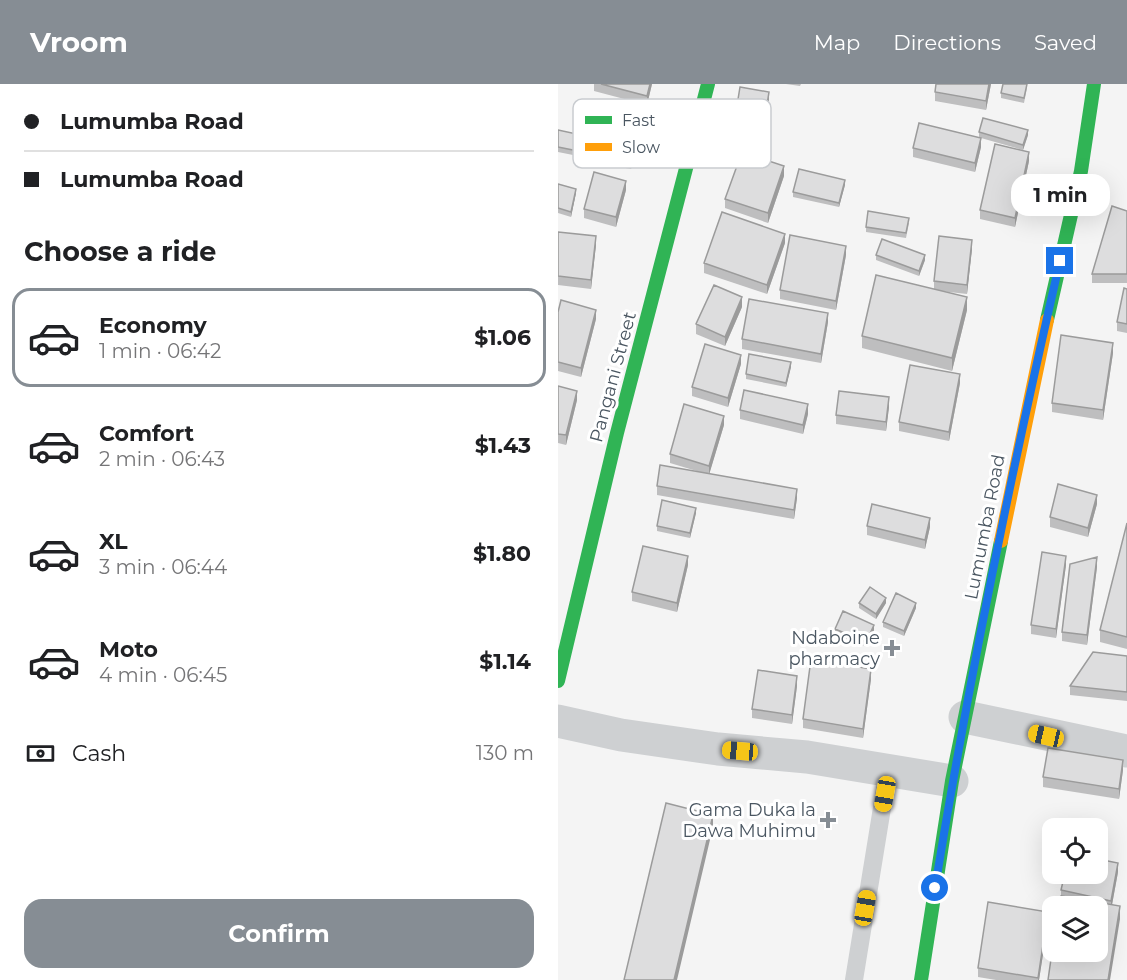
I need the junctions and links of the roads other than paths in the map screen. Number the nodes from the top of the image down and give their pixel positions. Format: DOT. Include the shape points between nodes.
graph roads {
  1 [pos="708,84"];
  2 [pos="1094,84"];
  3 [pos="704,99"];
  4 [pos="686,168"];
  5 [pos="558,681"];
  6 [pos="965,717"];
  7 [pos="558,721"];
  8 [pos="1127,752"];
  9 [pos="888,771"];
  10 [pos="952,781"];
  11 [pos="854,980"];
  12 [pos="921,980"];
  1 -- 3 [label="main road, Pangani Street"];
  2 -- 6 [label="main road, Lumumba Road" via="1081,171 1039,352"];
  4 -- 5 [label="main road, Pangani Street"];
  6 -- 8 [label="street"];
  6 -- 10 [label="main road, Lumumba Road"];
  7 -- 9 [label="street" via="632,737 807,757"];
  9 -- 10 [label="street"];
  9 -- 11 [label="lane"];
  10 -- 12 [label="main road, Lumumba Road"];
}
